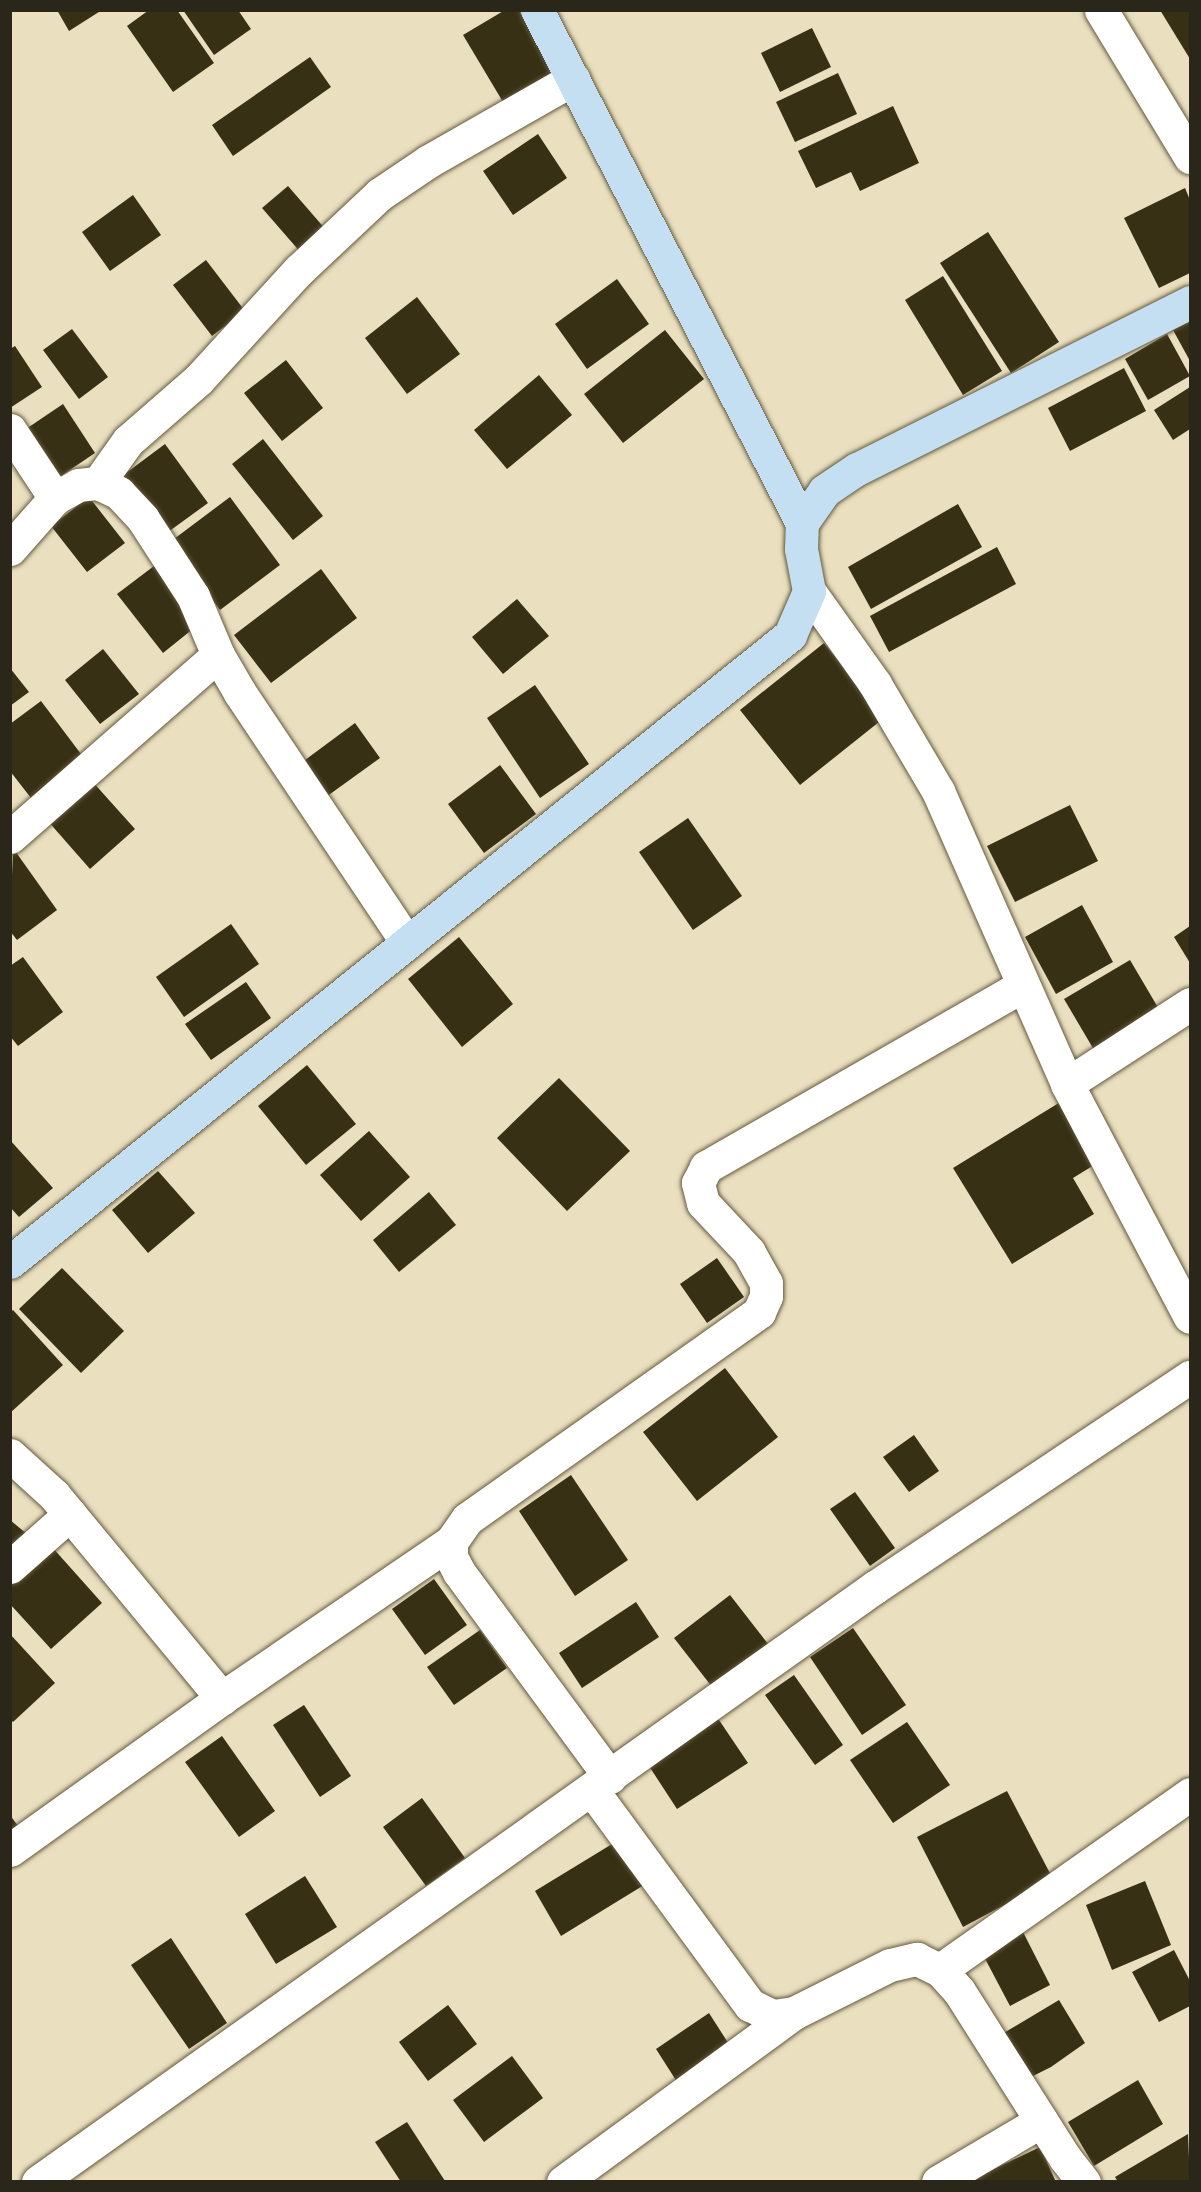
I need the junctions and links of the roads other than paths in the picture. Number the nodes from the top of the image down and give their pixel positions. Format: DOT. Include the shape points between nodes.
graph roads {
  1 [pos="537,10"];
  2 [pos="1101,10"];
  3 [pos="573,79"];
  4 [pos="1191,157"];
  5 [pos="1191,302"];
  6 [pos="10,430"];
  7 [pos="98,483"];
  8 [pos="56,498"];
  9 [pos="802,523"];
  10 [pos="10,549"];
  11 [pos="809,591"];
  12 [pos="218,655"];
  13 [pos="10,837"];
  14 [pos="406,941"];
  15 [pos="1022,986"];
  16 [pos="1191,1004"];
  17 [pos="1067,1084"];
  18 [pos="10,1262"];
  19 [pos="1188,1307"];
  20 [pos="1191,1377"];
  21 [pos="10,1455"];
  22 [pos="70,1514"];
  23 [pos="451,1542"];
  24 [pos="10,1567"];
  25 [pos="222,1698"];
  26 [pos="601,1783"];
  27 [pos="1191,1794"];
  28 [pos="10,1850"];
  29 [pos="940,1970"];
  30 [pos="794,2013"];
  31 [pos="1041,2121"];
  32 [pos="38,2181"];
  33 [pos="563,2181"];
  34 [pos="938,2181"];
  35 [pos="1084,2181"];
  1 -- 3 [label="street"];
  2 -- 4 [label="street"];
  3 -- 7 [label="street" via="429,161 380,195 299,270 199,379 128,441"];
  3 -- 9 [label="street"];
  5 -- 9 [label="street" via="856,469 824,491"];
  6 -- 8 [label="street"];
  7 -- 8 [label="street" via="78,485"];
  7 -- 12 [label="street" via="119,493 143,519 193,596"];
  8 -- 10 [label="street"];
  9 -- 11 [label="street" via="801,549"];
  11 -- 14 [label="street" via="790,635"];
  11 -- 15 [label="street" via="875,684 938,791"];
  12 -- 13 [label="street"];
  12 -- 14 [label="street"];
  14 -- 18 [label="street"];
  15 -- 17 [label="street"];
  15 -- 23 [label="street" via="706,1167 698,1183 703,1203 749,1252 766,1283 766,1296 759,1312 467,1518"];
  16 -- 17 [label="street"];
  17 -- 19 [label="street"];
  20 -- 26 [label="street" via="875,1587"];
  21 -- 22 [label="street" via="28,1468"];
  22 -- 24 [label="street"];
  22 -- 25 [label="street"];
  23 -- 25 [label="street"];
  23 -- 26 [label="street" via="451,1557 459,1572"];
  25 -- 28 [label="street"];
  26 -- 30 [label="street" via="750,2005 773,2016"];
  26 -- 32 [label="street"];
  27 -- 29 [label="street"];
  29 -- 30 [label="street" via="917,1959 890,1965"];
  29 -- 31 [label="street" via="958,1991"];
  30 -- 33 [label="street"];
  31 -- 34 [label="street"];
  31 -- 35 [label="street"];
}
